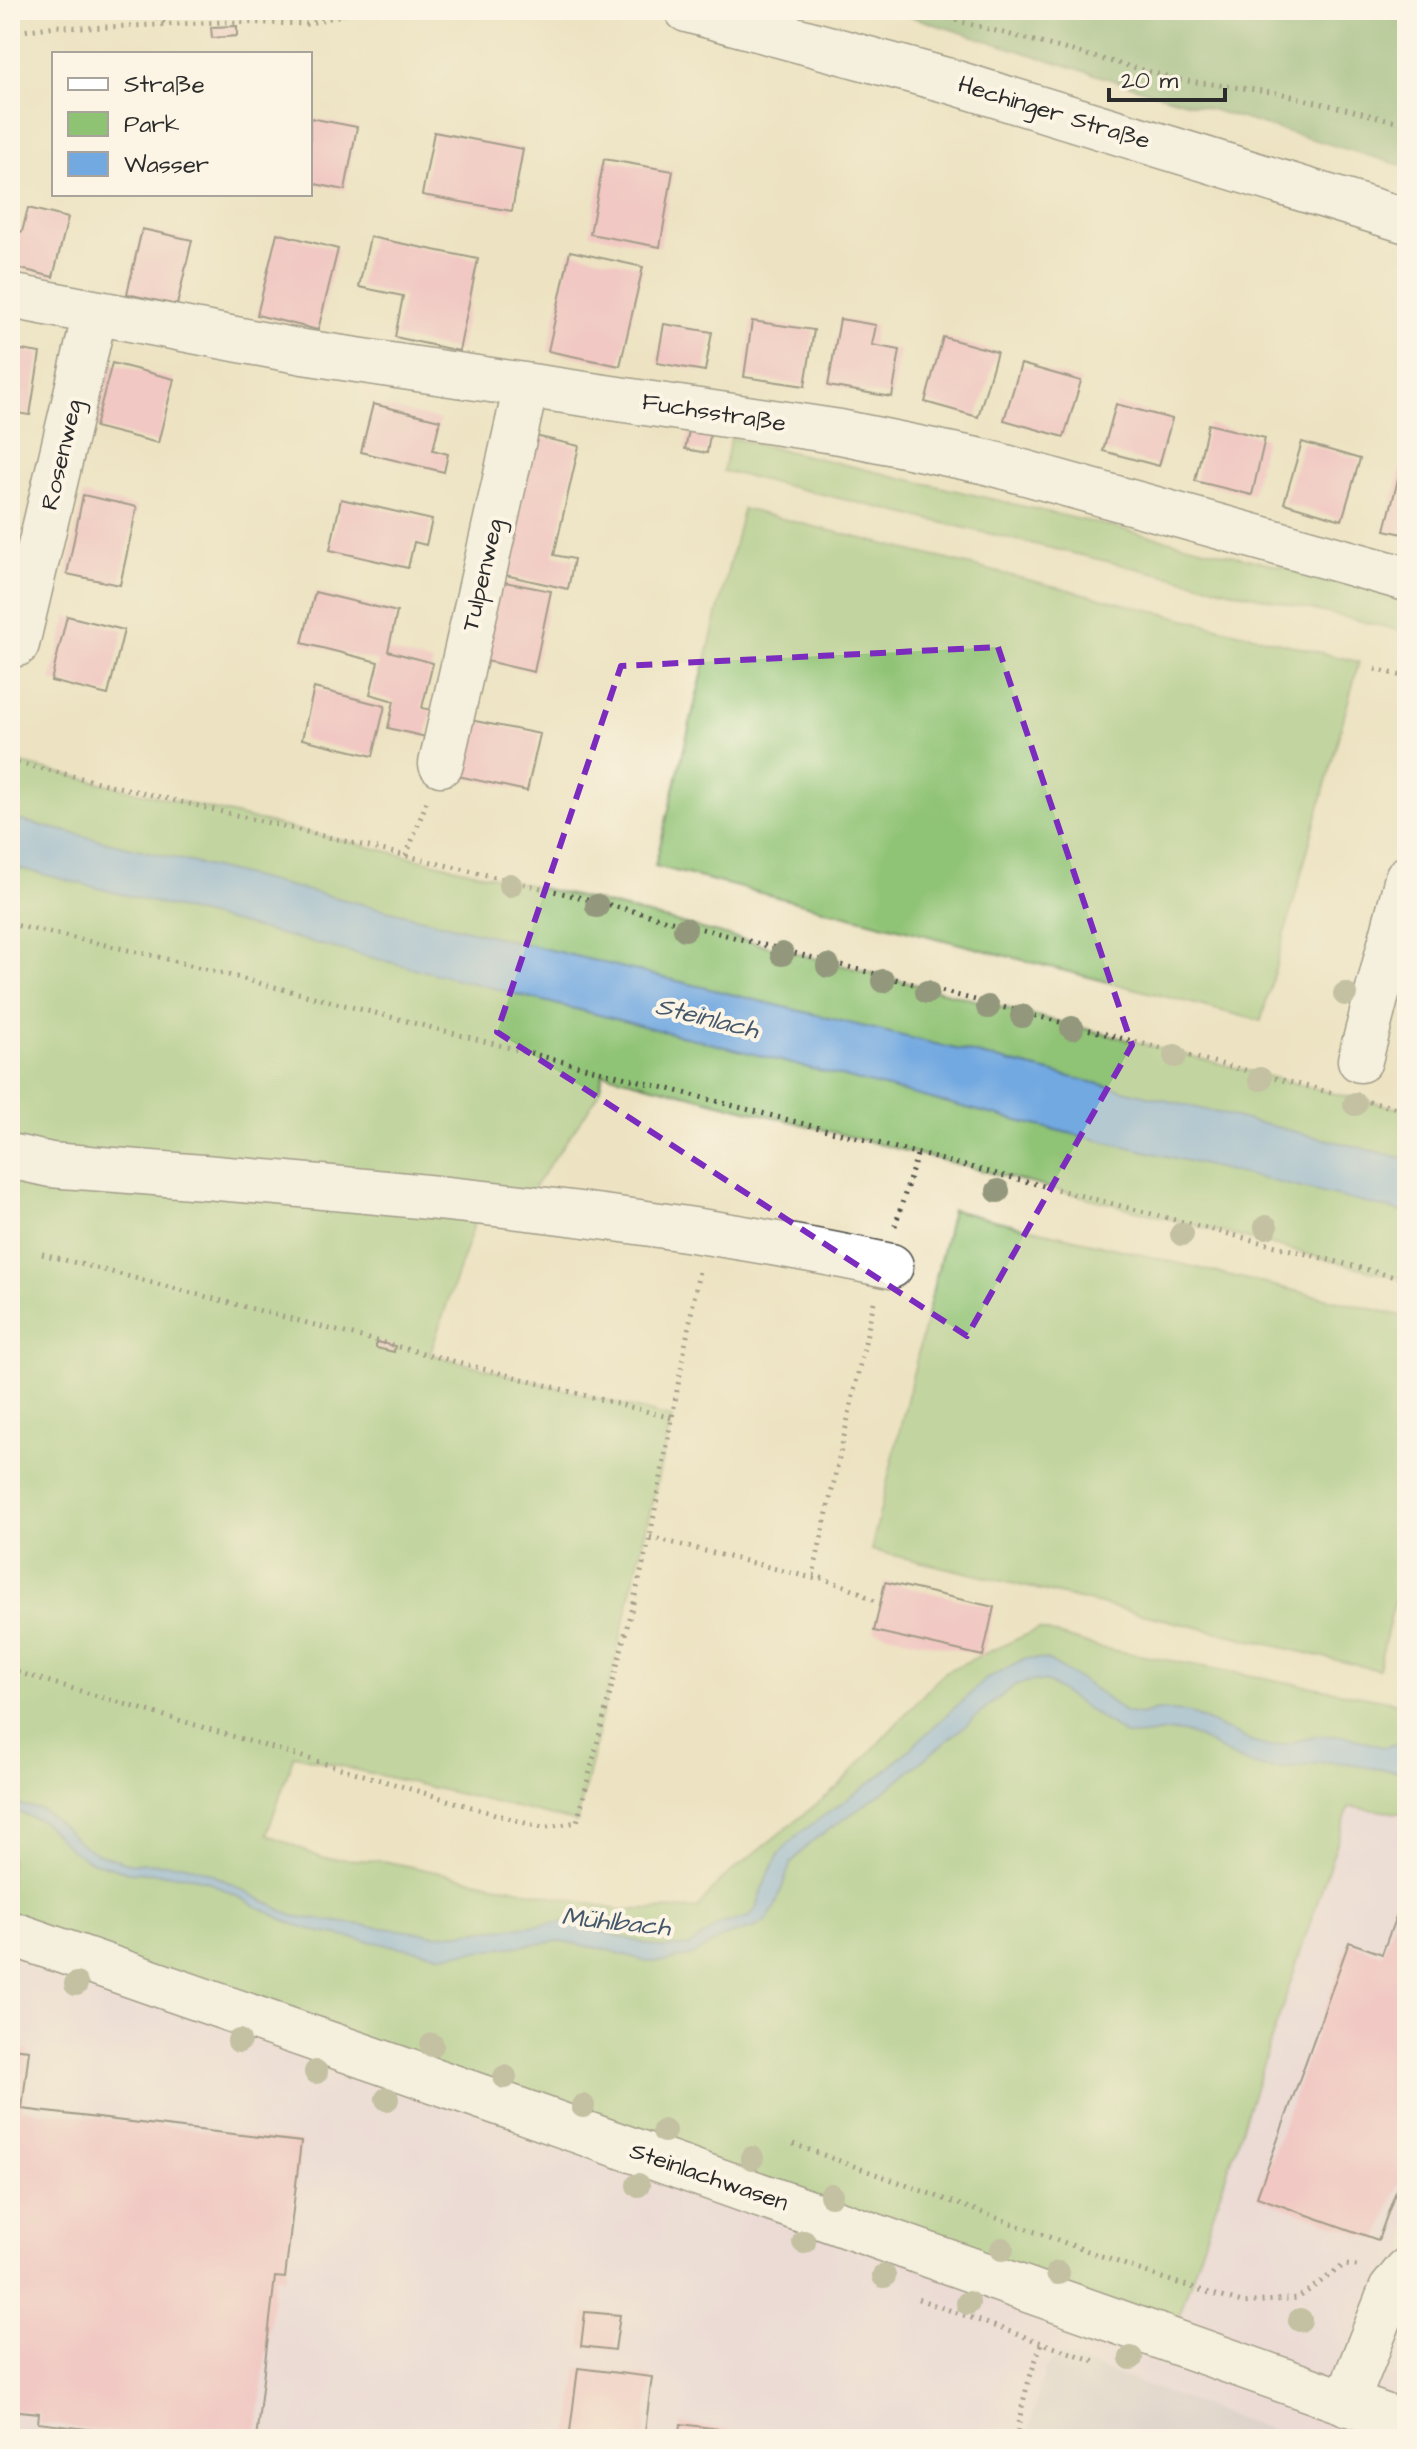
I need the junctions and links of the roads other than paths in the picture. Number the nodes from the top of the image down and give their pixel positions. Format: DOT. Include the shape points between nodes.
graph roads {
  1 [pos="694,11"];
  2 [pos="1407,221"];
  3 [pos="10,296"];
  4 [pos="95,313"];
  5 [pos="526,386"];
  6 [pos="1407,579"];
  7 [pos="17,644"];
  8 [pos="441,764"];
  9 [pos="1407,878"];
  10 [pos="1357,1085"];
  11 [pos="10,1156"];
  12 [pos="887,1266"];
  13 [pos="10,1933"];
  14 [pos="1406,2270"];
  15 [pos="1346,2403"];
  16 [pos="1407,2424"];
  1 -- 2 [label="street, Hechinger Straße" via="953,82"];
  3 -- 4 [label="street, Fuchsstraße"];
  4 -- 5 [label="street, Fuchsstraße"];
  4 -- 7 [label="street, Rosenweg"];
  5 -- 6 [label="street, Fuchsstraße" via="840,432 987,462"];
  5 -- 8 [label="street, Tulpenweg"];
  9 -- 10 [label="street"];
  11 -- 12 [label="street" via="51,1165 531,1208 710,1231"];
  13 -- 15 [label="street, Steinlachwasen"];
  14 -- 15 [label="street" via="1391,2290"];
  15 -- 16 [label="street, Steinlachwasen"];
}
